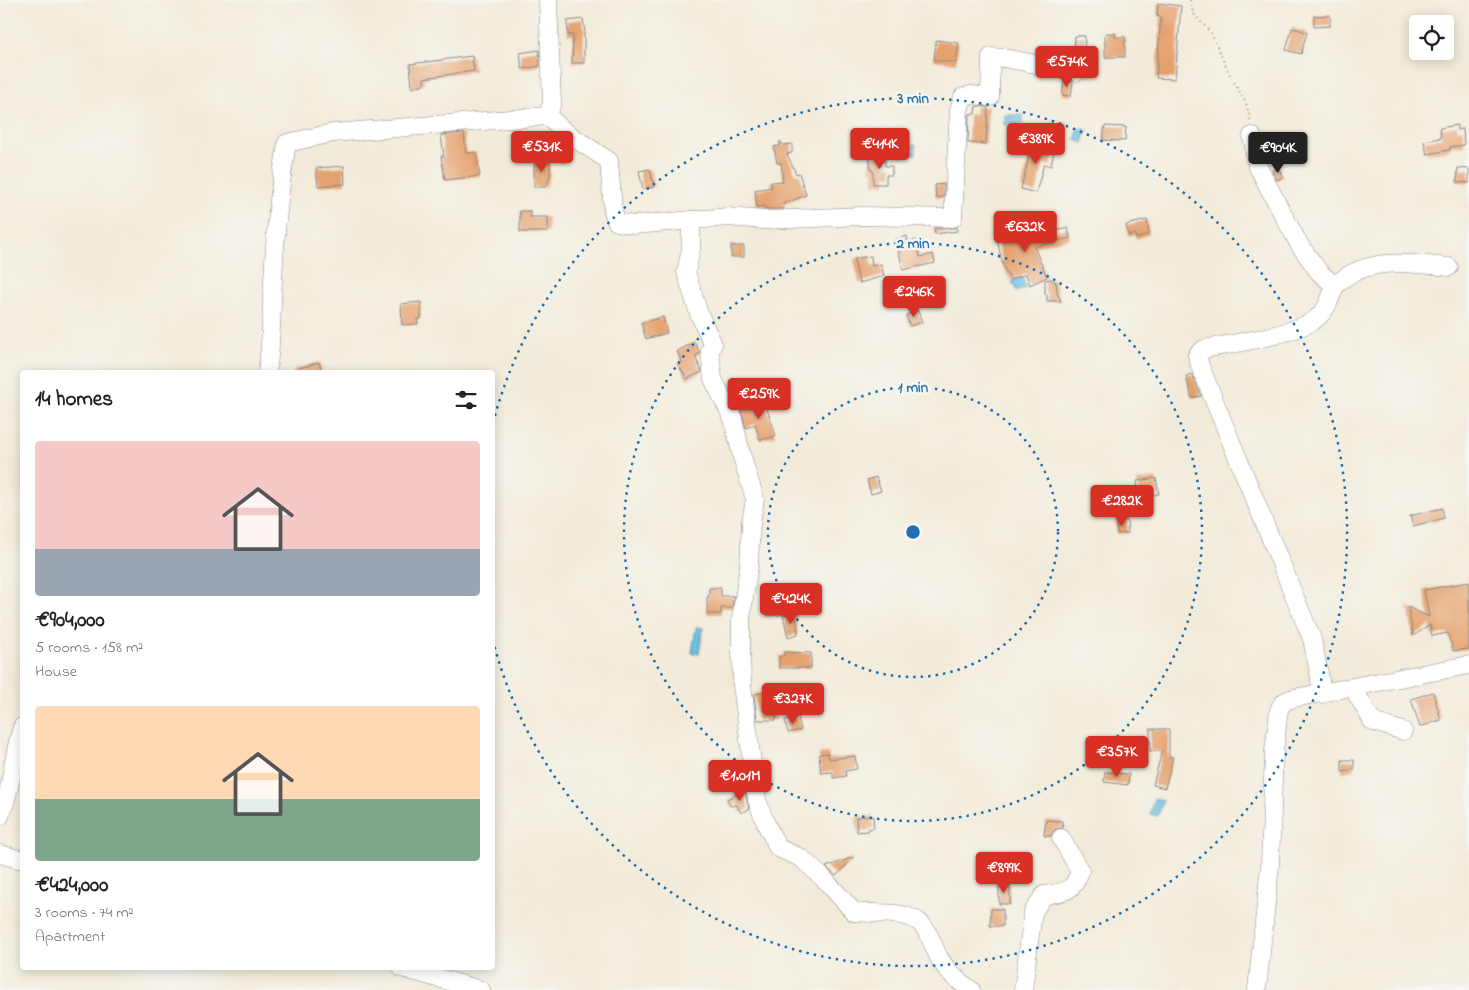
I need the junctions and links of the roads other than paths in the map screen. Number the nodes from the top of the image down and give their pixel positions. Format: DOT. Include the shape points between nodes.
graph roads {
  1 [pos="548,0"];
  2 [pos="1077,72"];
  3 [pos="548,116"];
  4 [pos="1252,136"];
  5 [pos="691,220"];
  6 [pos="1449,267"];
  7 [pos="1335,286"];
  8 [pos="267,370"];
  9 [pos="1469,665"];
  10 [pos="1353,688"];
  11 [pos="1322,694"];
  12 [pos="1403,731"];
  13 [pos="20,735"];
  14 [pos="0,816"];
  15 [pos="1061,838"];
  16 [pos="0,854"];
  17 [pos="20,859"];
  18 [pos="409,970"];
  19 [pos="481,990"];
  20 [pos="971,990"];
  21 [pos="1023,990"];
  22 [pos="1257,990"];
  1 -- 3 [label="street" via="552,103"];
  2 -- 5 [label="street" via="992,57 990,97 971,95 963,97 961,104 953,218 863,216 764,220 728,217"];
  3 -- 5 [label="street" via="564,131 609,161 613,211 617,222 634,226"];
  3 -- 8 [label="street" via="333,133 287,143 278,210"];
  4 -- 7 [label="street" via="1257,165 1278,207 1314,265"];
  5 -- 20 [label="street" via="691,249 686,272 712,344 713,379 733,419 755,499 741,618 741,648 742,685 757,800 778,848 801,858 854,912 899,915 922,924 941,961 954,978"];
  6 -- 7 [label="street" via="1403,262 1370,267 1348,276"];
  7 -- 11 [label="street" via="1317,318 1292,331 1204,349 1197,354 1312,639"];
  9 -- 10 [label="street"];
  10 -- 11 [label="street"];
  10 -- 12 [label="street" via="1373,722"];
  11 -- 22 [label="street" via="1287,700 1278,710 1270,865"];
  13 -- 14 [label="street" via="8,799"];
  15 -- 21 [label="street" via="1080,871 1076,883 1068,891 1044,895 1033,912"];
  16 -- 17 [label="street"];
  18 -- 19 [label="street"];
}
